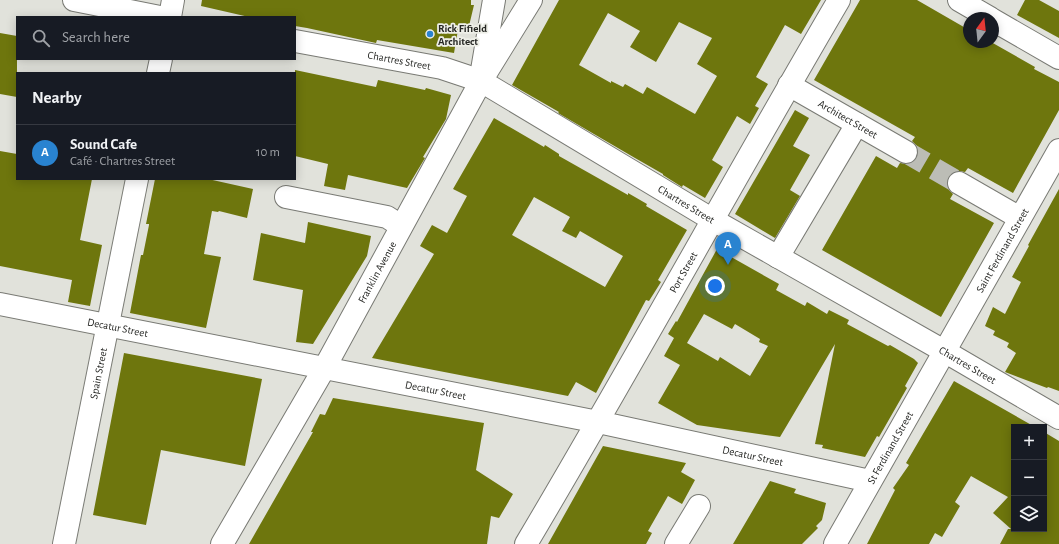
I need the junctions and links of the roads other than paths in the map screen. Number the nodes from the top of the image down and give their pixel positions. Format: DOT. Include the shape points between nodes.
graph roads {
  1 [pos="74,0"];
  2 [pos="173,0"];
  3 [pos="494,0"];
  4 [pos="531,0"];
  5 [pos="839,0"];
  6 [pos="959,0"];
  7 [pos="980,12"];
  8 [pos="155,16"];
  9 [pos="170,16"];
  10 [pos="999,23"];
  11 [pos="296,42"];
  12 [pos="1059,58"];
  13 [pos="161,60"];
  14 [pos="158,72"];
  15 [pos="481,81"];
  16 [pos="789,85"];
  17 [pos="857,124"];
  18 [pos="1059,150"];
  19 [pos="906,152"];
  20 [pos="137,180"];
  21 [pos="959,183"];
  22 [pos="286,197"];
  23 [pos="1020,218"];
  24 [pos="713,220"];
  25 [pos="401,226"];
  26 [pos="778,257"];
  27 [pos="0,304"];
  28 [pos="107,324"];
  29 [pos="944,351"];
  30 [pos="325,367"];
  31 [pos="1059,418"];
  32 [pos="598,422"];
  33 [pos="870,481"];
  34 [pos="699,506"];
  35 [pos="64,544"];
  36 [pos="222,544"];
  37 [pos="526,544"];
  38 [pos="676,544"];
  39 [pos="836,544"];
  1 -- 8 [label="street"];
  2 -- 9 [label="street"];
  3 -- 15 [label="street"];
  4 -- 15 [label="street, Franklin Avenue"];
  5 -- 16 [label="street, Port Street"];
  6 -- 7 [label="street"];
  10 -- 12 [label="street"];
  11 -- 15 [label="street, Chartres Street" via="442,68"];
  13 -- 14 [label="street"];
  15 -- 24 [label="street, Chartres Street"];
  15 -- 25 [label="street, Franklin Avenue"];
  16 -- 17 [label="street, Architect Street"];
  16 -- 24 [label="street, Port Street"];
  17 -- 19 [label="street, Architect Street"];
  17 -- 26 [label="street"];
  18 -- 23 [label="street, Saint Ferdinand Street"];
  20 -- 28 [label="street, Spain Street"];
  21 -- 23 [label="street"];
  22 -- 25 [label="street" via="387,217"];
  23 -- 29 [label="street, Saint Ferdinand Street"];
  24 -- 26 [label="street, Chartres Street"];
  24 -- 32 [label="street, Port Street"];
  25 -- 30 [label="street, Franklin Avenue"];
  26 -- 29 [label="street, Chartres Street"];
  27 -- 28 [label="street, Decatur Street"];
  28 -- 30 [label="street, Decatur Street"];
  28 -- 35 [label="street, Spain Street"];
  29 -- 31 [label="street, Chartres Street"];
  29 -- 33 [label="street, St Ferdinand Street"];
  30 -- 32 [label="street, Decatur Street"];
  30 -- 36 [label="street, Franklin Avenue"];
  32 -- 33 [label="street, Decatur Street"];
  32 -- 37 [label="street, Port Street"];
  33 -- 39 [label="street, St Ferdinand Street"];
  34 -- 38 [label="street"];
}
